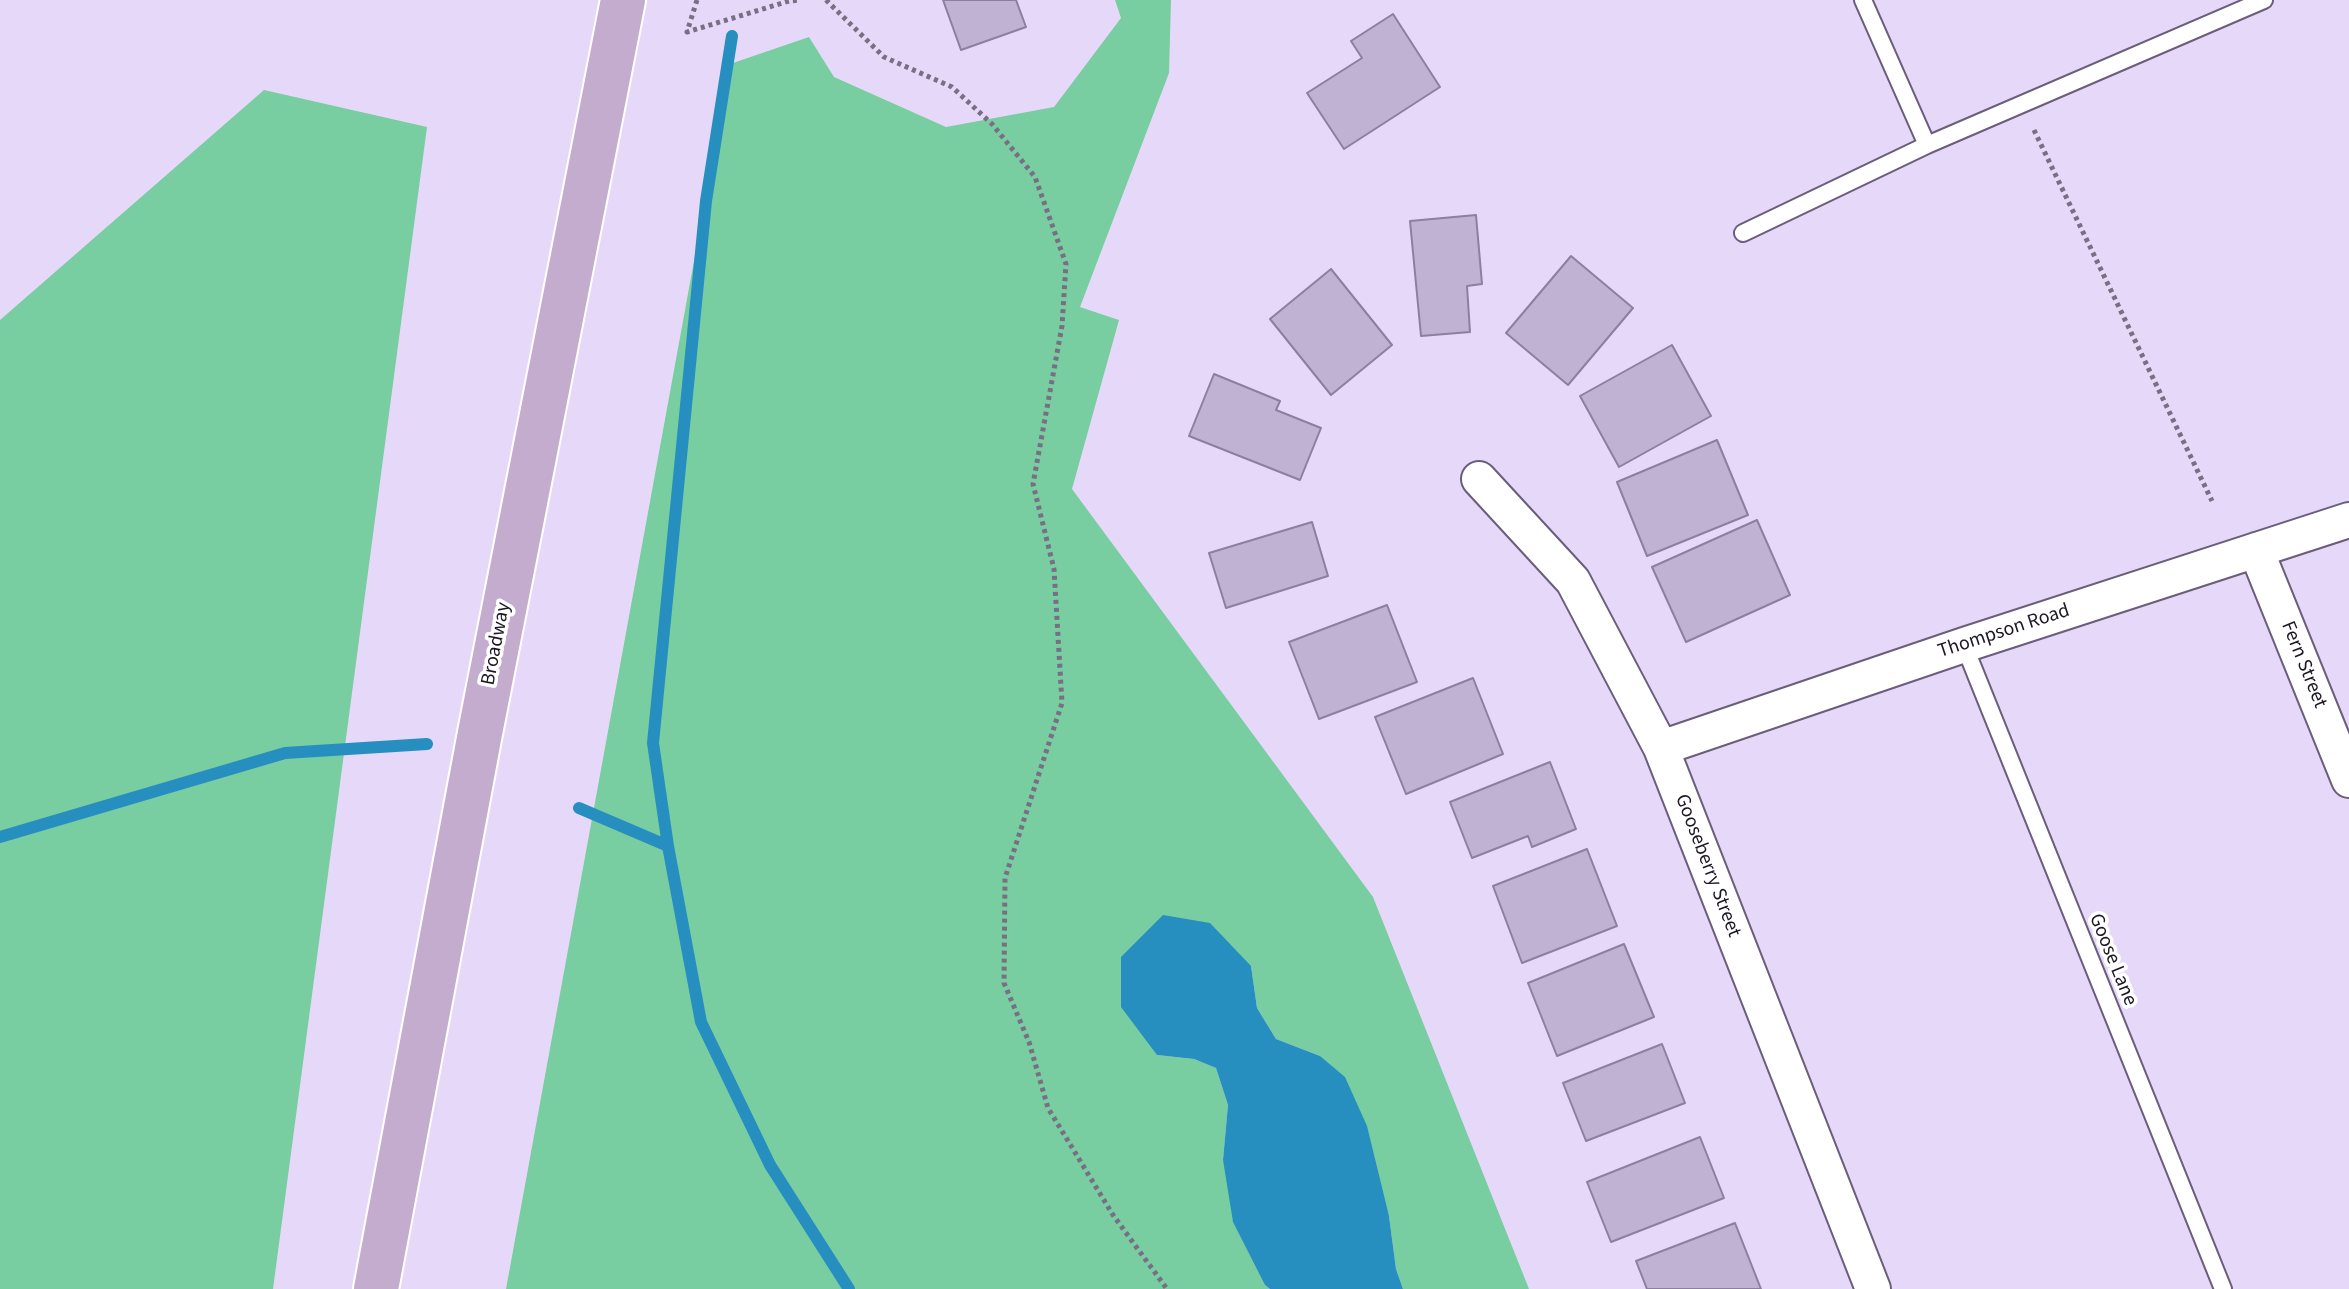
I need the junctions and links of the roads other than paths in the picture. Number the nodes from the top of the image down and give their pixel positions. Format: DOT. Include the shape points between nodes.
graph roads {
  1 [pos="623,0"];
  2 [pos="1863,0"];
  3 [pos="2264,0"];
  4 [pos="1927,145"];
  5 [pos="1743,233"];
  6 [pos="1479,479"];
  7 [pos="2349,520"];
  8 [pos="2256,550"];
  9 [pos="1964,645"];
  10 [pos="1661,748"];
  11 [pos="2349,780"];
  12 [pos="376,1289"];
  13 [pos="1873,1289"];
  14 [pos="2223,1289"];
  1 -- 12 [label="main road, Broadway"];
  2 -- 4 [label="lane"];
  3 -- 4 [label="lane"];
  4 -- 5 [label="lane"];
  6 -- 10 [label="street, Gooseberry Street" via="1573,581"];
  7 -- 8 [label="street, Thompson Road"];
  8 -- 9 [label="street, Thompson Road"];
  8 -- 11 [label="street, Fern Street"];
  9 -- 10 [label="street, Thompson Road"];
  9 -- 14 [label="lane, Goose Lane"];
  10 -- 13 [label="street, Gooseberry Street"];
}
